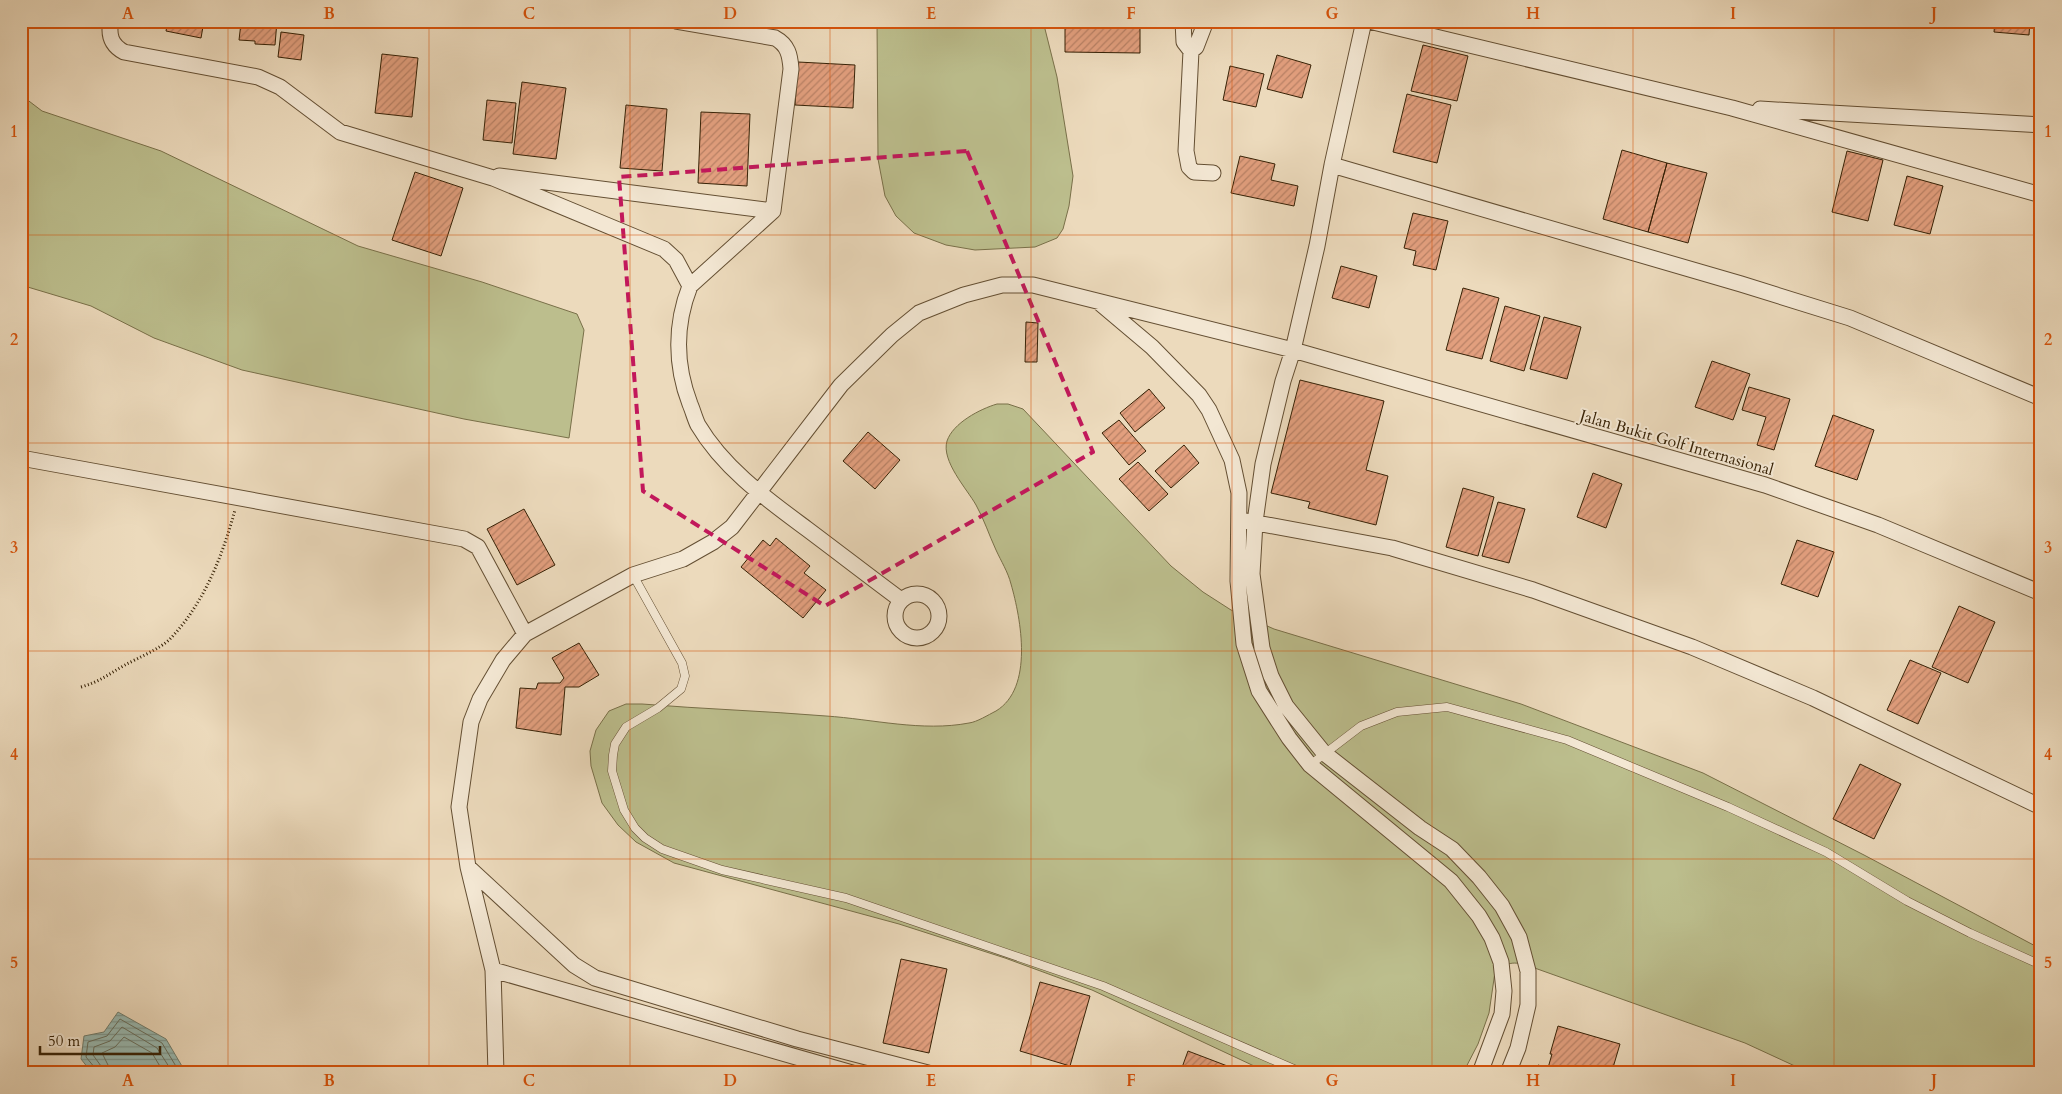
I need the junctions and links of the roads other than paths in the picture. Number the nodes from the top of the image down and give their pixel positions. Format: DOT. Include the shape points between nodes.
graph roads {
  1 [pos="111,21"];
  2 [pos="676,21"];
  3 [pos="1183,21"];
  4 [pos="1206,21"];
  5 [pos="1364,21"];
  6 [pos="1369,21"];
  7 [pos="1191,51"];
  8 [pos="1732,108"];
  9 [pos="2041,125"];
  10 [pos="1332,165"];
  11 [pos="1213,173"];
  12 [pos="493,178"];
  13 [pos="2041,195"];
  14 [pos="773,211"];
  15 [pos="690,286"];
  16 [pos="1098,302"];
  17 [pos="1294,350"];
  18 [pos="2041,398"];
  19 [pos="21,458"];
  20 [pos="759,492"];
  21 [pos="1239,519"];
  22 [pos="1254,522"];
  23 [pos="634,575"];
  24 [pos="2041,593"];
  25 [pos="901,600"];
  26 [pos="525,634"];
  27 [pos="1324,753"];
  28 [pos="1310,765"];
  29 [pos="2041,807"];
  30 [pos="468,867"];
  31 [pos="2041,965"];
  32 [pos="493,970"];
  33 [pos="496,1073"];
  34 [pos="852,1073"];
  35 [pos="928,1073"];
  36 [pos="1303,1073"];
  37 [pos="1480,1073"];
  38 [pos="1508,1073"];
  1 -- 12 [label="street" via="112,43 124,52 258,77 280,86 340,132"];
  2 -- 14 [label="street" via="775,38 788,49 792,69"];
  3 -- 7 [label="street" via="1184,42"];
  4 -- 7 [label="street" via="1196,47"];
  5 -- 10 [label="street"];
  6 -- 8 [label="street"];
  7 -- 11 [label="street" via="1187,162 1194,172"];
  8 -- 9 [label="street"];
  8 -- 13 [label="street"];
  10 -- 17 [label="street"];
  10 -- 18 [label="street" via="1850,318"];
  12 -- 14 [label="street" via="509,176"];
  12 -- 15 [label="street" via="664,249 676,260"];
  14 -- 15 [label="street"];
  15 -- 20 [label="street" via="680,320 678,344 684,386 698,425 720,455"];
  16 -- 17 [label="street, Jalan Bukit Golf Internasional"];
  16 -- 20 [label="street, Jalan Bukit Golf Internasional" via="1032,285 1002,285 964,295 919,313 841,385"];
  16 -- 21 [label="street" via="1152,346 1199,395 1209,410 1232,460 1239,493"];
  17 -- 22 [label="street" via="1263,464"];
  17 -- 24 [label="street, Jalan Bukit Golf Internasional" via="1765,485 1878,525"];
  19 -- 26 [label="street" via="464,539 478,547"];
  20 -- 23 [label="street, Jalan Bukit Golf Internasional" via="732,527 713,542 683,559"];
  20 -- 25 [label="street"];
  21 -- 22 [label="street"];
  21 -- 28 [label="street" via="1238,581 1244,644 1258,691"];
  22 -- 27 [label="street" via="1252,574 1262,648 1286,706"];
  22 -- 29 [label="street" via="1392,548 1533,590 1692,647 1813,698"];
  23 -- 26 [label="street, Jalan Bukit Golf Internasional"];
  23 -- 36 [label="lane" via="682,663 684,676 681,690 626,727 615,744 612,771 616,787 624,810 645,838 662,849 722,870 846,898 1103,986"];
  26 -- 30 [label="street" via="491,678 471,722 458,807"];
  27 -- 28 [label="lane"];
  27 -- 31 [label="lane" via="1361,726 1378,719 1397,712 1447,707 1567,740 1826,852 1907,901"];
  27 -- 38 [label="street" via="1452,849 1502,906 1519,937 1528,971 1528,1005 1518,1048"];
  28 -- 37 [label="street" via="1451,880 1492,938 1501,962 1502,1014"];
  30 -- 32 [label="street"];
  30 -- 35 [label="street" via="574,965 595,978"];
  32 -- 33 [label="street"];
  32 -- 34 [label="street"];
}
